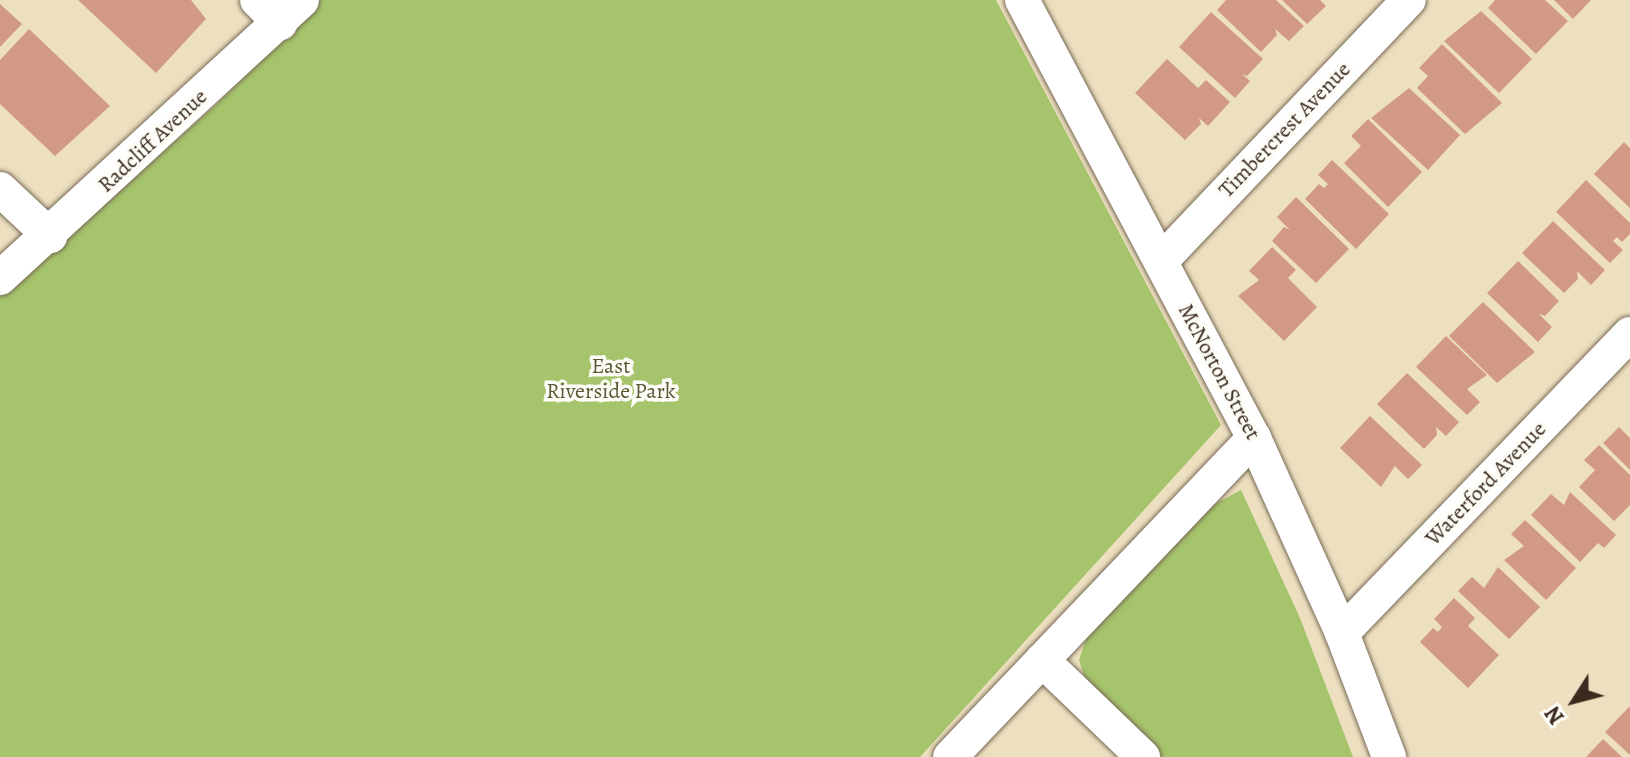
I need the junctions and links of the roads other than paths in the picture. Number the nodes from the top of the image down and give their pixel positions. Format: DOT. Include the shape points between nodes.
graph roads {
  1 [pos="1022,0"];
  2 [pos="1409,0"];
  3 [pos="280,8"];
  4 [pos="0,189"];
  5 [pos="50,236"];
  6 [pos="1161,261"];
  7 [pos="0,278"];
  8 [pos="1630,334"];
  9 [pos="1254,438"];
  10 [pos="1342,633"];
  11 [pos="1042,660"];
  12 [pos="950,757"];
  13 [pos="1143,757"];
  14 [pos="1389,757"];
  1 -- 6 [label="street, McNorton Street"];
  2 -- 6 [label="street, Timbercrest Avenue"];
  3 -- 5 [label="street, Radcliff Avenue"];
  4 -- 5 [label="street"];
  5 -- 7 [label="street, Radcliff Avenue"];
  6 -- 9 [label="street, McNorton Street"];
  8 -- 10 [label="street, Waterford Avenue"];
  9 -- 10 [label="street, McNorton Street"];
  9 -- 11 [label="street"];
  10 -- 14 [label="street, McNorton Street"];
  11 -- 12 [label="street"];
  11 -- 13 [label="street"];
}
